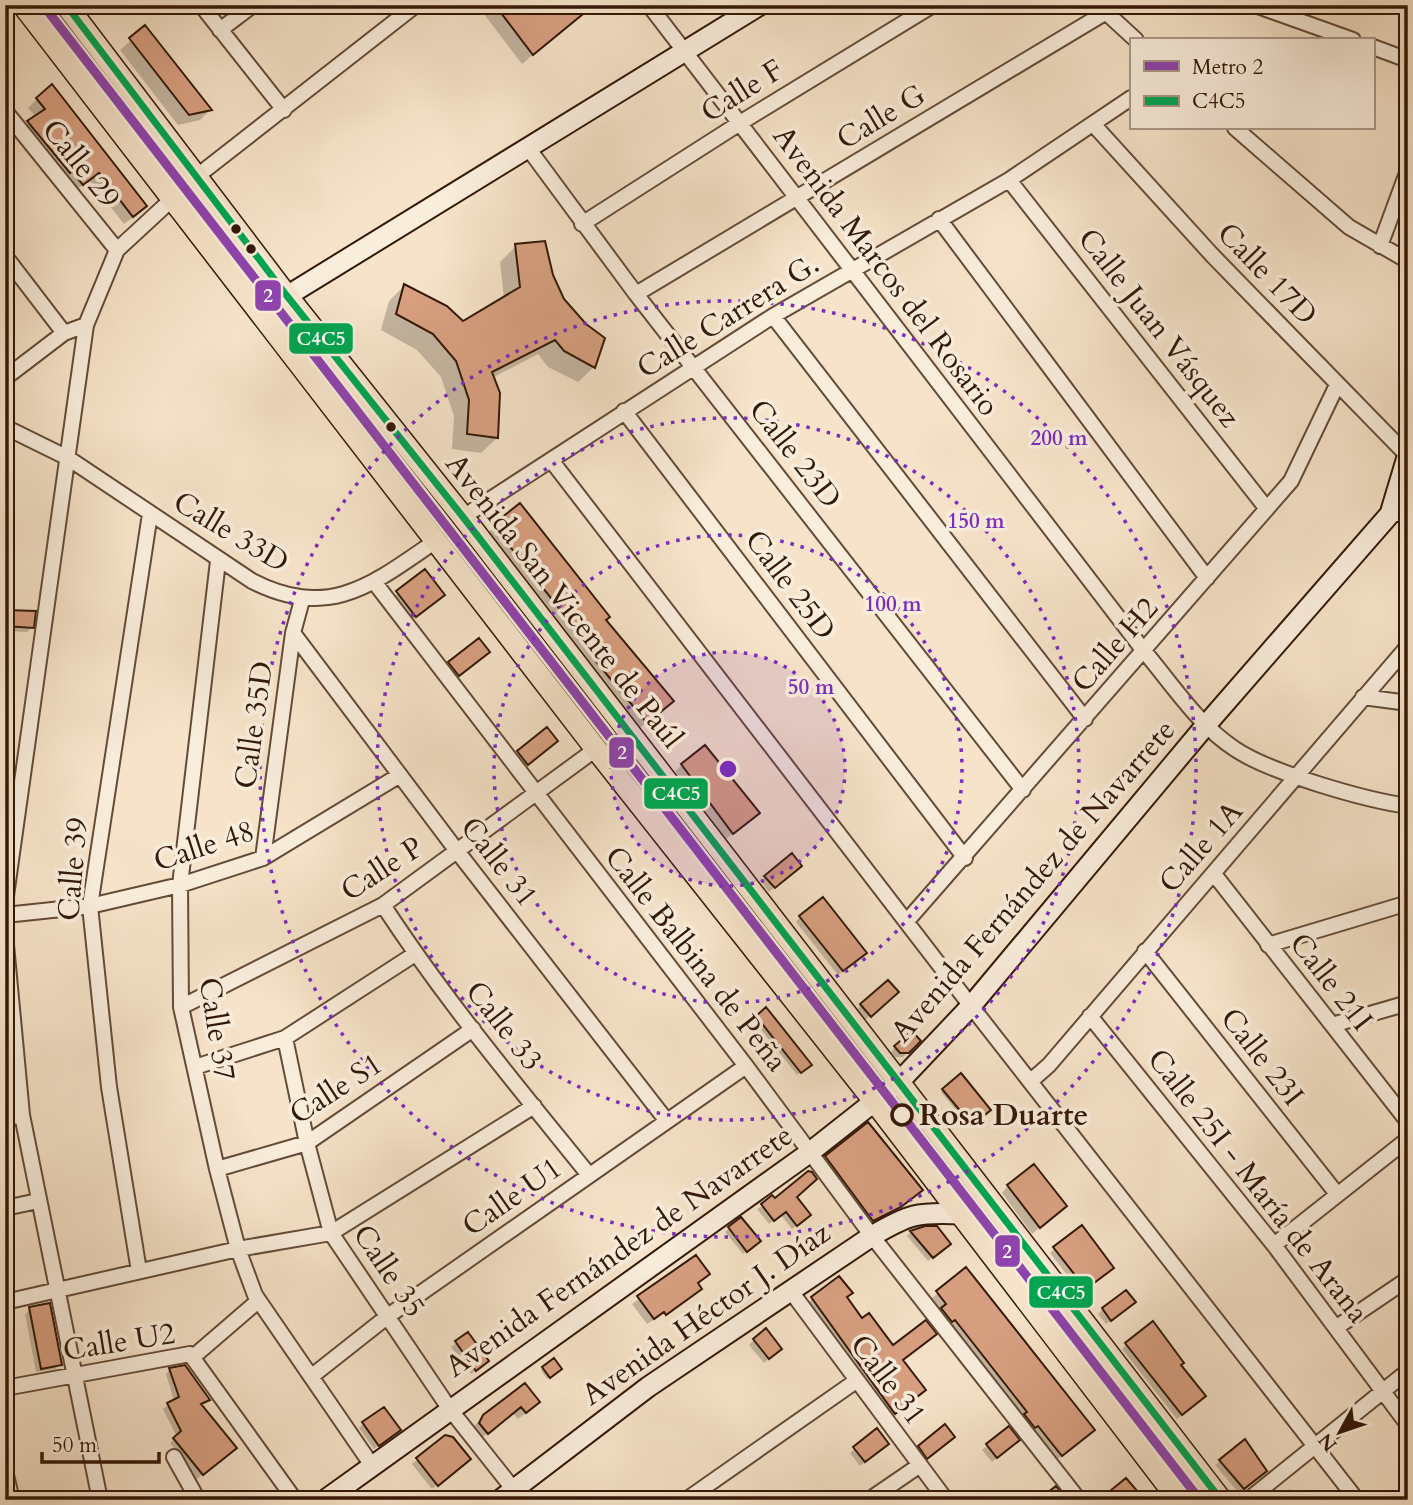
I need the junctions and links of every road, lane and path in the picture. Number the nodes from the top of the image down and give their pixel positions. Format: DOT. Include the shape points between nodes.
graph roads {
  1 [pos="23,5"];
  2 [pos="65,5"];
  3 [pos="201,5"];
  4 [pos="253,5"];
  5 [pos="416,5"];
  6 [pos="649,5"];
  7 [pos="760,5"];
  8 [pos="933,5"];
  9 [pos="1255,5"];
  10 [pos="1107,8"];
  11 [pos="220,30"];
  12 [pos="1134,38"];
  13 [pos="1347,38"];
  14 [pos="1374,47"];
  15 [pos="685,51"];
  16 [pos="1408,60"];
  17 [pos="1130,100"];
  18 [pos="284,110"];
  19 [pos="5,111"];
  20 [pos="740,122"];
  21 [pos="1093,124"];
  22 [pos="1237,130"];
  23 [pos="527,148"];
  24 [pos="1408,170"];
  25 [pos="196,177"];
  26 [pos="1009,180"];
  27 [pos="796,198"];
  28 [pos="172,199"];
  29 [pos="939,219"];
  30 [pos="582,224"];
  31 [pos="1380,246"];
  32 [pos="117,250"];
  33 [pos="5,256"];
  34 [pos="1408,261"];
  35 [pos="851,270"];
  36 [pos="636,294"];
  37 [pos="287,296"];
  38 [pos="773,316"];
  39 [pos="86,325"];
  40 [pos="64,332"];
  41 [pos="694,367"];
  42 [pos="5,378"];
  43 [pos="1337,385"];
  44 [pos="624,411"];
  45 [pos="5,427"];
  46 [pos="1407,455"];
  47 [pos="68,458"];
  48 [pos="551,460"];
  49 [pos="1267,509"];
  50 [pos="150,514"];
  51 [pos="1399,514"];
  52 [pos="463,517"];
  53 [pos="438,540"];
  54 [pos="218,561"];
  55 [pos="1207,578"];
  56 [pos="375,583"];
  57 [pos="303,600"];
  58 [pos="293,634"];
  59 [pos="1408,646"];
  60 [pos="1144,651"];
  61 [pos="1363,697"];
  62 [pos="1408,703"];
  63 [pos="1085,719"];
  64 [pos="1206,725"];
  65 [pos="596,749"];
  66 [pos="400,775"];
  67 [pos="1296,776"];
  68 [pos="1023,790"];
  69 [pos="534,793"];
  70 [pos="1408,806"];
  71 [pos="457,851"];
  72 [pos="263,858"];
  73 [pos="965,858"];
  74 [pos="1214,874"];
  75 [pos="180,885"];
  76 [pos="5,903"];
  77 [pos="1408,903"];
  78 [pos="90,905"];
  79 [pos="383,905"];
  80 [pos="5,915"];
  81 [pos="907,921"];
  82 [pos="5,934"];
  83 [pos="1268,945"];
  84 [pos="1145,951"];
  85 [pos="415,954"];
  86 [pos="1408,1003"];
  87 [pos="971,1006"];
  88 [pos="181,1007"];
  89 [pos="1090,1016"];
  90 [pos="1332,1026"];
  91 [pos="473,1030"];
  92 [pos="285,1038"];
  93 [pos="746,1066"];
  94 [pos="195,1067"];
  95 [pos="1032,1080"];
  96 [pos="899,1082"];
  97 [pos="875,1102"];
  98 [pos="534,1106"];
  99 [pos="22,1115"];
  100 [pos="5,1118"];
  101 [pos="666,1120"];
  102 [pos="1408,1122"];
  103 [pos="1408,1139"];
  104 [pos="307,1143"];
  105 [pos="809,1153"];
  106 [pos="217,1169"];
  107 [pos="589,1175"];
  108 [pos="1337,1194"];
  109 [pos="38,1201"];
  110 [pos="5,1208"];
  111 [pos="961,1214"];
  112 [pos="331,1233"];
  113 [pos="872,1236"];
  114 [pos="1274,1245"];
  115 [pos="237,1249"];
  116 [pos="139,1271"];
  117 [pos="1408,1279"];
  118 [pos="790,1290"];
  119 [pos="57,1292"];
  120 [pos="258,1301"];
  121 [pos="5,1302"];
  122 [pos="388,1316"];
  123 [pos="1338,1327"];
  124 [pos="193,1357"];
  125 [pos="1408,1371"];
  126 [pos="77,1374"];
  127 [pos="312,1376"];
  128 [pos="856,1381"];
  129 [pos="5,1388"];
  130 [pos="1382,1392"];
  131 [pos="449,1408"];
  132 [pos="1408,1424"];
  133 [pos="1318,1446"];
  134 [pos="174,1457"];
  135 [pos="371,1465"];
  136 [pos="920,1465"];
  137 [pos="5,1471"];
  138 [pos="511,1497"];
  139 [pos="12,1500"];
  140 [pos="100,1500"];
  141 [pos="198,1500"];
  142 [pos="295,1500"];
  143 [pos="324,1500"];
  144 [pos="686,1500"];
  145 [pos="869,1500"];
  146 [pos="946,1500"];
  147 [pos="1079,1500"];
  148 [pos="1179,1500"];
  149 [pos="1221,1500"];
  150 [pos="1248,1500"];
  151 [pos="1357,1500"];
  1 -- 28 [label="main road, Avenida San Vicente de Paúl"];
  2 -- 25 [label="main road, Avenida San Vicente de Paúl"];
  3 -- 11 [label="street"];
  4 -- 11 [label="street"];
  5 -- 18 [label="street"];
  6 -- 15 [label="street, Avenida Marcos del Rosario"];
  7 -- 15 [label="main road"];
  8 -- 20 [label="street, Calle F"];
  9 -- 13 [label="street"];
  10 -- 12 [label="street"];
  10 -- 27 [label="street, Calle G"];
  11 -- 18 [label="street"];
  14 -- 16 [label="street"];
  15 -- 20 [label="street, Avenida Marcos del Rosario"];
  15 -- 23 [label="main road"];
  17 -- 21 [label="street, Calle Carrera G."];
  18 -- 25 [label="street"];
  19 -- 32 [label="street, Calle 29"];
  20 -- 27 [label="street, Avenida Marcos del Rosario"];
  20 -- 30 [label="street, Calle F"];
  21 -- 26 [label="street, Calle Carrera G."];
  21 -- 43 [label="street, Calle 17D"];
  22 -- 31 [label="street" via="1349,227"];
  23 -- 30 [label="street, Calle 23D"];
  23 -- 37 [label="main road"];
  24 -- 31 [label="street"];
  25 -- 28 [label="street"];
  25 -- 37 [label="main road, Avenida San Vicente de Paúl"];
  26 -- 29 [label="street, Calle Carrera G."];
  26 -- 49 [label="street, Calle Juan Vásquez"];
  27 -- 35 [label="street, Avenida Marcos del Rosario"];
  27 -- 36 [label="street, Calle G"];
  28 -- 32 [label="street"];
  28 -- 53 [label="main road, Avenida San Vicente de Paúl"];
  29 -- 35 [label="street, Calle Carrera G."];
  29 -- 55 [label="street"];
  30 -- 36 [label="street, Calle 23D"];
  31 -- 34 [label="street"];
  32 -- 39 [label="street"];
  33 -- 40 [label="street"];
  35 -- 38 [label="street, Calle Carrera G."];
  35 -- 60 [label="street, Avenida Marcos del Rosario"];
  36 -- 41 [label="street, Calle 23D"];
  37 -- 52 [label="main road, Avenida San Vicente de Paúl"];
  38 -- 41 [label="street, Calle Carrera G."];
  38 -- 63 [label="street"];
  39 -- 40 [label="street"];
  39 -- 47 [label="street"];
  40 -- 42 [label="street"];
  41 -- 44 [label="street, Calle Carrera G."];
  41 -- 68 [label="street, Calle 23D"];
  43 -- 46 [label="street, Calle 17D"];
  43 -- 49 [label="street, Calle H2" via="1291,481"];
  44 -- 48 [label="street, Calle Carrera G."];
  44 -- 73 [label="street, Calle 25D"];
  45 -- 47 [label="street, Calle 33D"];
  46 -- 51 [label="main road, Avenida Fernández de Navarrete"];
  47 -- 50 [label="street, Calle 33D"];
  47 -- 76 [label="street"];
  48 -- 52 [label="street, Calle Carrera G."];
  48 -- 81 [label="street"];
  49 -- 55 [label="street, Calle H2"];
  50 -- 54 [label="street, Calle 33D"];
  50 -- 78 [label="street, Calle 39"];
  51 -- 64 [label="main road, Avenida Fernández de Navarrete"];
  52 -- 96 [label="main road, Avenida San Vicente de Paúl"];
  53 -- 56 [label="street, Calle 33D"];
  53 -- 65 [label="main road, Avenida San Vicente de Paúl"];
  54 -- 57 [label="street, Calle 33D" via="274,593"];
  54 -- 75 [label="street, Calle 37"];
  55 -- 60 [label="street, Calle H2"];
  56 -- 57 [label="street, Calle 33D" via="338,596"];
  56 -- 69 [label="street, Calle Balbina de Peña"];
  57 -- 58 [label="street, Calle 35D"];
  58 -- 66 [label="street, Calle 31"];
  58 -- 72 [label="street, Calle 35D"];
  59 -- 61 [label="street, Calle 1A"];
  60 -- 63 [label="street, Calle H2"];
  60 -- 64 [label="street, Avenida Marcos del Rosario"];
  61 -- 62 [label="street"];
  61 -- 67 [label="street, Calle 1A"];
  63 -- 68 [label="street, Calle H2"];
  64 -- 67 [label="street, Avenida Marcos del Rosario" via="1236,750"];
  64 -- 87 [label="main road, Avenida Fernández de Navarrete"];
  65 -- 69 [label="street, Calle P"];
  65 -- 97 [label="main road, Avenida San Vicente de Paúl"];
  66 -- 71 [label="street, Calle 31"];
  66 -- 72 [label="street, Calle 48"];
  67 -- 70 [label="street, Avenida Marcos del Rosario"];
  67 -- 74 [label="street, Calle 1A"];
  68 -- 73 [label="street, Calle H2"];
  69 -- 71 [label="street, Calle P"];
  69 -- 93 [label="street, Calle Balbina de Peña"];
  71 -- 79 [label="street, Calle P"];
  71 -- 101 [label="street, Calle 31"];
  72 -- 75 [label="street, Calle 48"];
  73 -- 81 [label="street, Calle H2"];
  74 -- 83 [label="street, Calle 21I"];
  74 -- 84 [label="street, Calle 1A"];
  75 -- 78 [label="street, Calle 48"];
  75 -- 88 [label="street, Calle 37"];
  77 -- 83 [label="street"];
  78 -- 80 [label="street, Calle 48"];
  78 -- 116 [label="street, Calle 39" via="109,1087"];
  79 -- 85 [label="street, Calle 33"];
  79 -- 88 [label="street, Calle P"];
  81 -- 87 [label="street"];
  82 -- 99 [label="street"];
  83 -- 90 [label="street, Calle 21I"];
  84 -- 89 [label="street, Calle 1A"];
  84 -- 108 [label="street, Calle 23I"];
  85 -- 91 [label="street, Calle 33"];
  85 -- 92 [label="street"];
  86 -- 90 [label="street"];
  87 -- 95 [label="street"];
  87 -- 96 [label="main road, Avenida Fernández de Navarrete"];
  88 -- 94 [label="street, Calle 37"];
  89 -- 95 [label="street, Calle 1A"];
  89 -- 114 [label="street, Calle 25I - María de Arana"];
  90 -- 102 [label="street, Calle 21I"];
  91 -- 98 [label="street, Calle 33"];
  91 -- 104 [label="street, Calle S1"];
  92 -- 94 [label="street"];
  92 -- 104 [label="street, Calle 35"];
  93 -- 101 [label="street, Calle U1"];
  93 -- 105 [label="street, Calle Balbina de Peña"];
  94 -- 106 [label="street, Calle 37"];
  95 -- 133 [label="street"];
  96 -- 97 [label="main road, Avenida Fernández de Navarrete"];
  96 -- 149 [label="main road, Avenida San Vicente de Paúl"];
  97 -- 105 [label="main road, Avenida Fernández de Navarrete"];
  97 -- 111 [label="main road, Avenida San Vicente de Paúl"];
  98 -- 107 [label="street, Calle 33"];
  98 -- 112 [label="street"];
  99 -- 100 [label="street"];
  99 -- 109 [label="street"];
  101 -- 107 [label="street, Calle U1"];
  103 -- 108 [label="street"];
  104 -- 106 [label="street, Calle S1"];
  104 -- 112 [label="street, Calle 35"];
  105 -- 113 [label="street, Calle Balbina de Peña"];
  105 -- 131 [label="main road, Avenida Fernández de Navarrete"];
  106 -- 115 [label="street, Calle 37"];
  107 -- 122 [label="street, Calle U1"];
  108 -- 114 [label="street"];
  109 -- 110 [label="street"];
  109 -- 119 [label="street"];
  111 -- 113 [label="main road, Avenida Héctor J. Díaz" via="922,1212"];
  111 -- 148 [label="main road, Avenida San Vicente de Paúl"];
  112 -- 115 [label="street"];
  112 -- 122 [label="street, Calle 35"];
  113 -- 118 [label="main road, Avenida Héctor J. Díaz"];
  113 -- 147 [label="street, Calle Balbina de Peña"];
  114 -- 123 [label="street, Calle 25I - María de Arana"];
  115 -- 116 [label="street"];
  115 -- 120 [label="street, Calle 37"];
  116 -- 119 [label="street"];
  117 -- 123 [label="street"];
  118 -- 128 [label="street, Calle 31"];
  118 -- 138 [label="main road, Avenida Héctor J. Díaz" via="648,1387"];
  119 -- 121 [label="street"];
  119 -- 126 [label="street"];
  120 -- 124 [label="street"];
  120 -- 127 [label="street, Calle 37"];
  122 -- 127 [label="street, Calle U1"];
  122 -- 131 [label="street, Calle 35"];
  123 -- 130 [label="street, Calle 25I - María de Arana"];
  124 -- 126 [label="street, Calle U2" via="184,1354"];
  124 -- 142 [label="street, Calle U2"];
  125 -- 130 [label="street"];
  126 -- 129 [label="street, Calle U2"];
  126 -- 140 [label="street"];
  127 -- 135 [label="street, Calle 37"];
  128 -- 136 [label="street, Calle 31"];
  128 -- 144 [label="street"];
  130 -- 132 [label="street, Calle 25I - María de Arana"];
  130 -- 133 [label="street"];
  131 -- 135 [label="main road, Avenida Fernández de Navarrete"];
  131 -- 138 [label="street, Calle 35"];
  133 -- 150 [label="street"];
  133 -- 151 [label="street"];
  134 -- 141 [label="street"];
  135 -- 143 [label="main road, Avenida Fernández de Navarrete"];
  136 -- 145 [label="street"];
  136 -- 146 [label="street, Calle 31"];
  137 -- 139 [label="street"];
}
